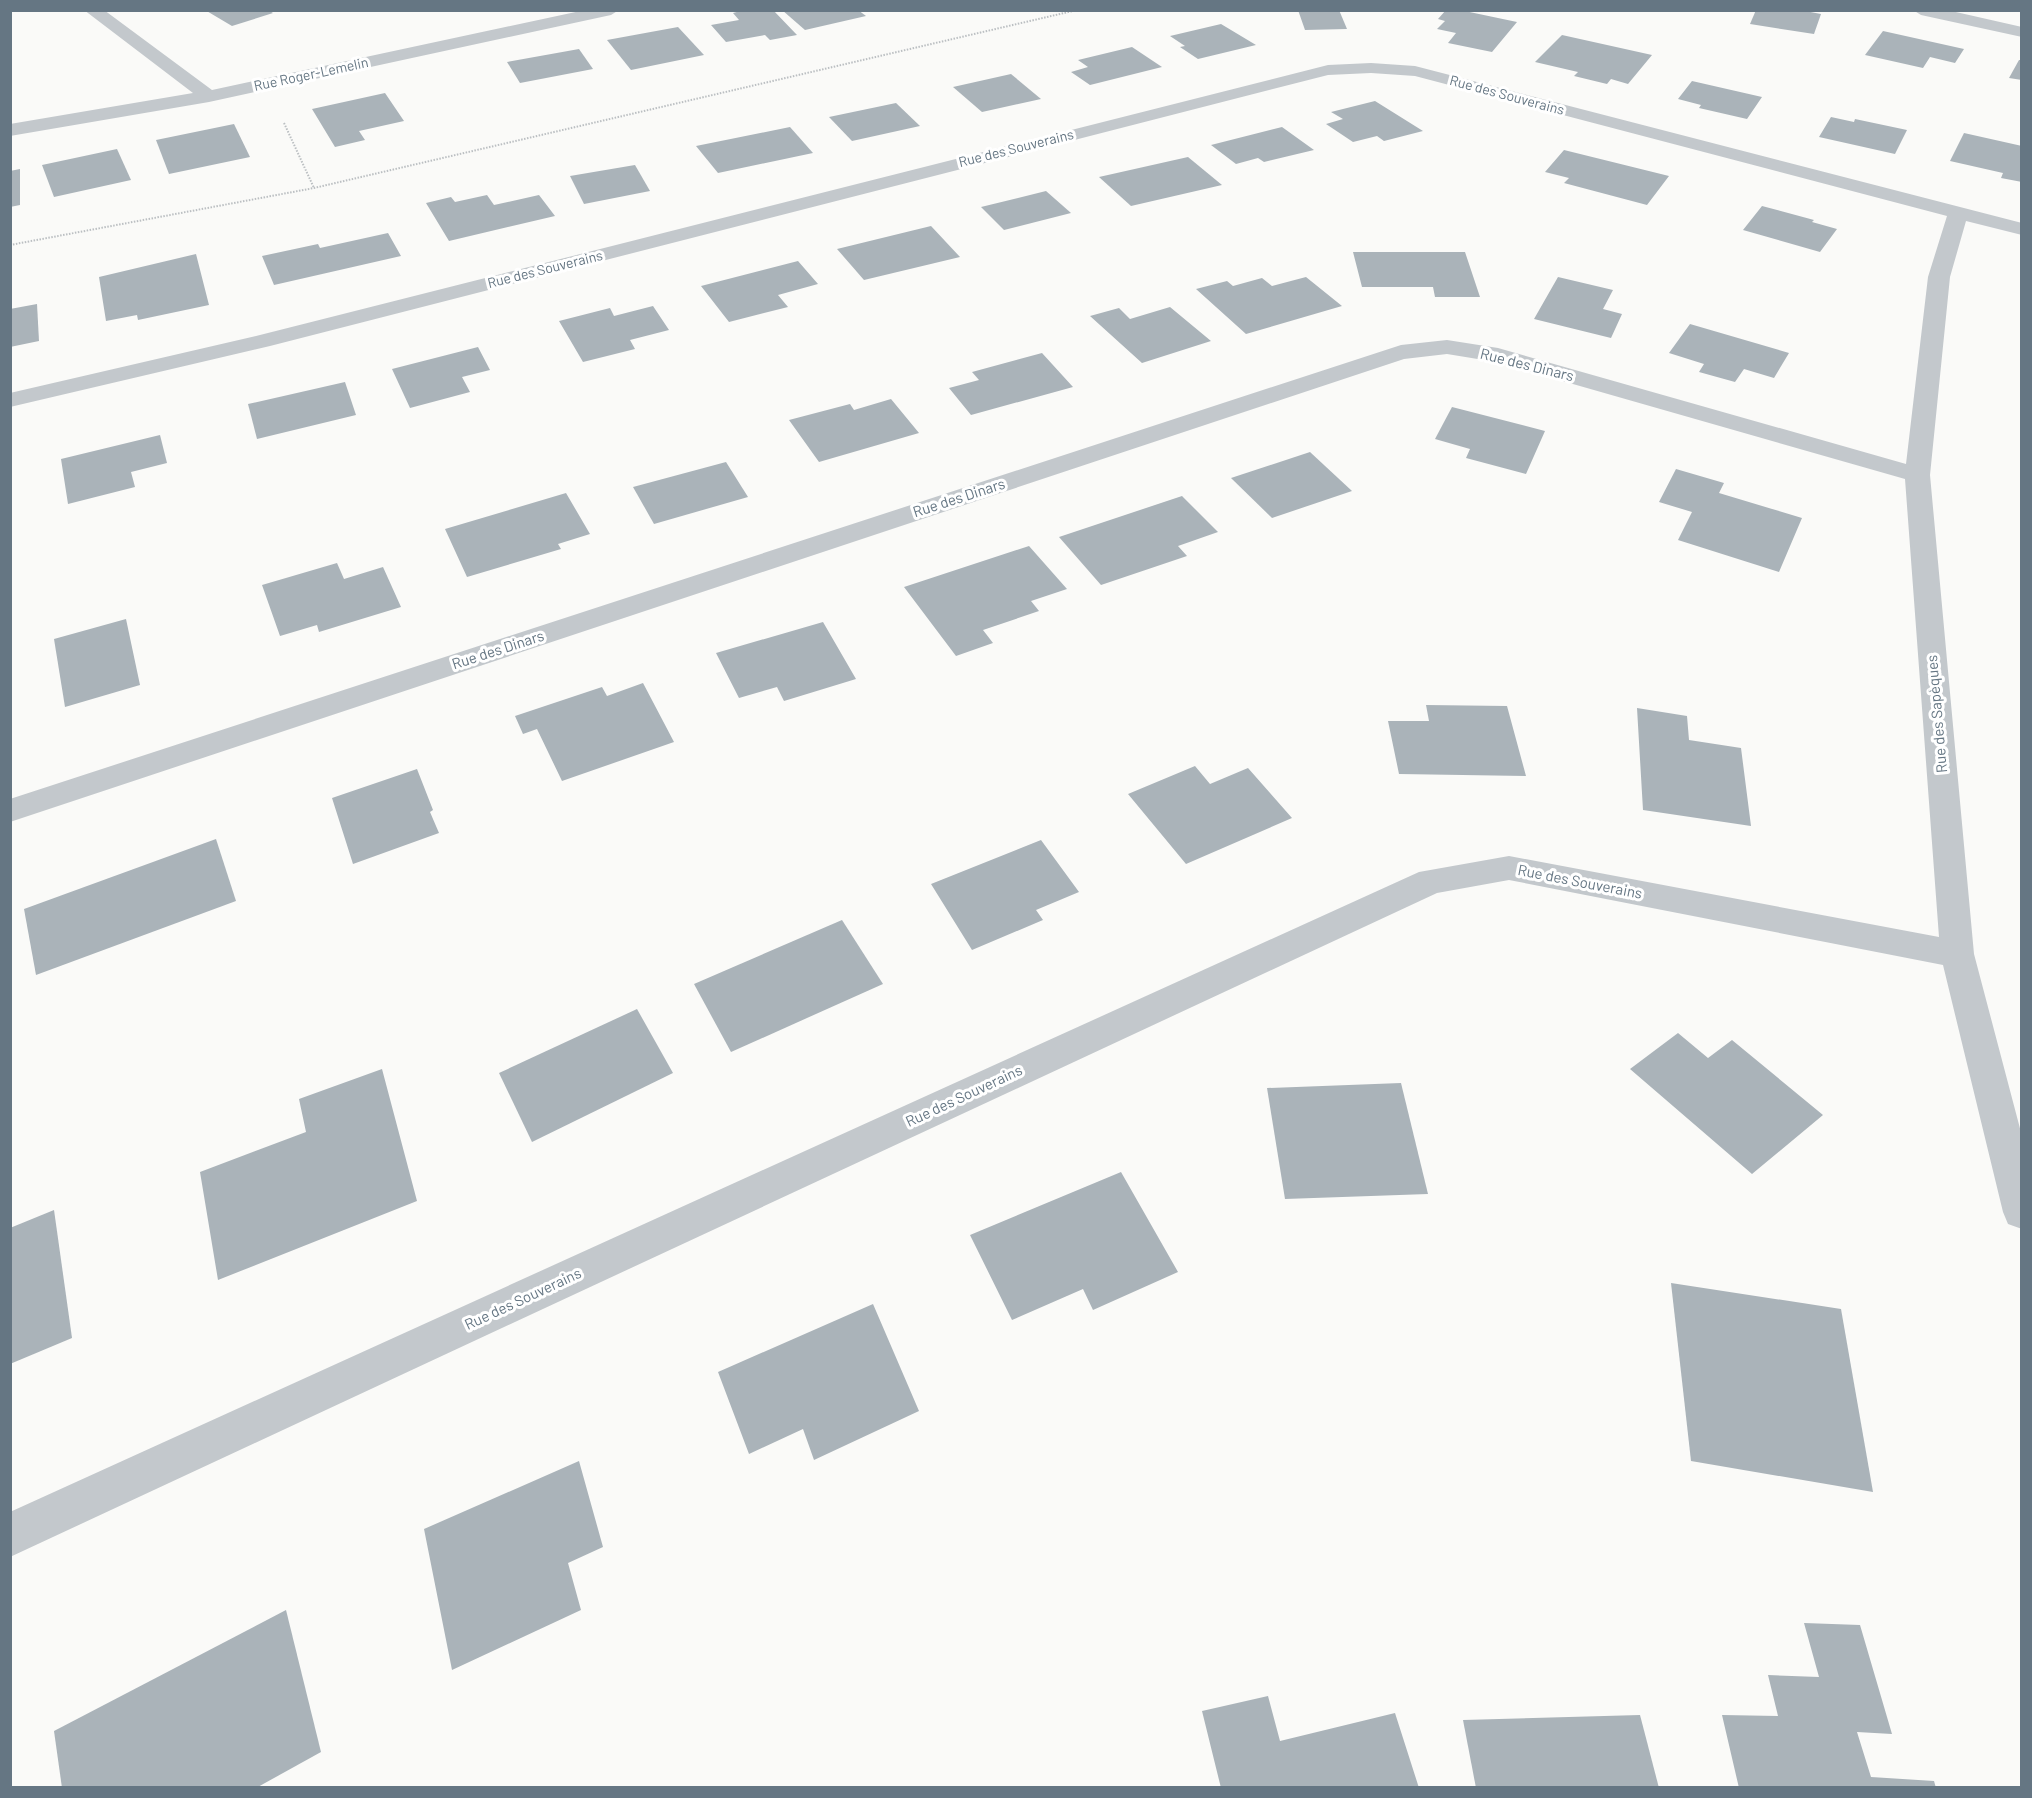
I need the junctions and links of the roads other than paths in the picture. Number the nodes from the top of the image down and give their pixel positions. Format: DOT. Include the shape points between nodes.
graph roads {
  1 [pos="92,10"];
  2 [pos="611,10"];
  3 [pos="1921,10"];
  4 [pos="2022,32"];
  5 [pos="209,96"];
  6 [pos="10,130"];
  7 [pos="1958,212"];
  8 [pos="2022,229"];
  9 [pos="10,400"];
  10 [pos="1917,475"];
  11 [pos="10,811"];
  12 [pos="1957,954"];
  13 [pos="2022,1212"];
  14 [pos="10,1535"];
  1 -- 5 [label="street"];
  2 -- 5 [label="street, Rue Roger-Lemelin"];
  3 -- 4 [label="street"];
  5 -- 6 [label="street, Rue Roger-Lemelin"];
  7 -- 8 [label="street, Rue des Souverains"];
  7 -- 9 [label="street, Rue des Souverains" via="1415,71 1328,70 262,341"];
  7 -- 10 [label="street, Rue des Sapèques" via="1939,277"];
  10 -- 11 [label="street, Rue des Dinars" via="1498,355 1447,347 1401,352"];
  10 -- 12 [label="street, Rue des Sapèques"];
  12 -- 13 [label="street, Rue des Sapèques"];
  12 -- 14 [label="street, Rue des Souverains" via="1509,868 1431,881"];
}
